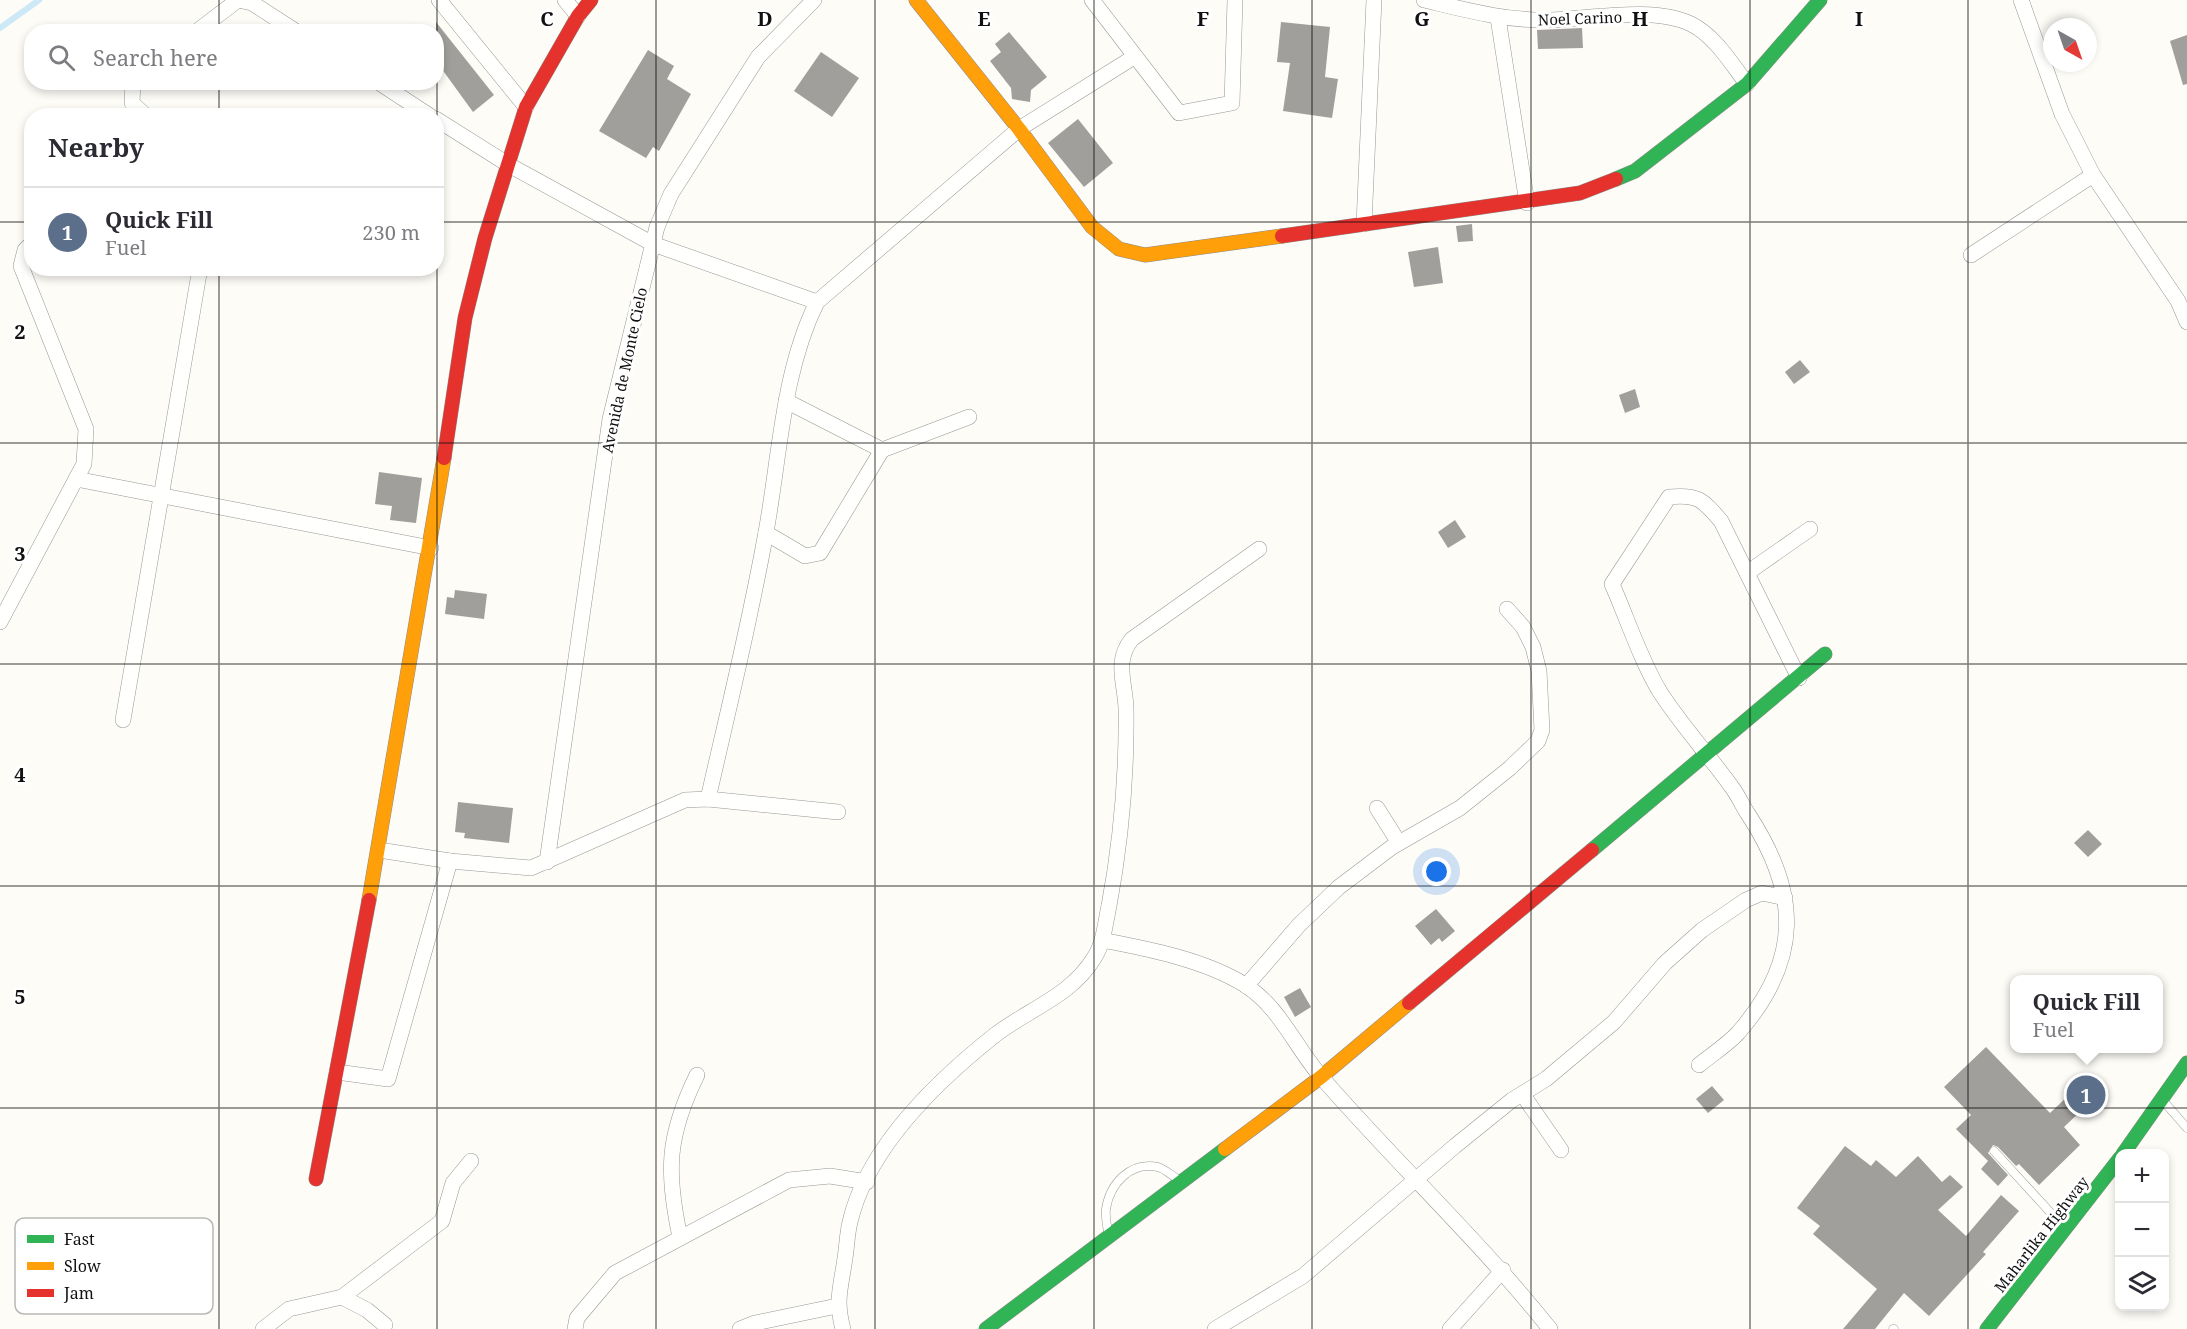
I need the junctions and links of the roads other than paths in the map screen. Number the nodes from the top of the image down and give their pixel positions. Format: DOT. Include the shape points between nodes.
graph roads {
  1 [pos="439,0"];
  2 [pos="565,0"];
  3 [pos="591,0"];
  4 [pos="814,0"];
  5 [pos="916,0"];
  6 [pos="1092,0"];
  7 [pos="1235,0"];
  8 [pos="1374,0"];
  9 [pos="1424,0"];
  10 [pos="1820,0"];
  11 [pos="2022,0"];
  12 [pos="578,16"];
  13 [pos="1498,18"];
  14 [pos="206,24"];
  15 [pos="285,24"];
  16 [pos="1134,57"];
  17 [pos="1747,84"];
  18 [pos="132,90"];
  19 [pos="390,90"];
  20 [pos="526,107"];
  21 [pos="130,108"];
  22 [pos="418,108"];
  23 [pos="444,124"];
  24 [pos="1019,129"];
  25 [pos="509,165"];
  26 [pos="2093,175"];
  27 [pos="1527,203"];
  28 [pos="1364,224"];
  29 [pos="653,244"];
  30 [pos="24,254"];
  31 [pos="1971,255"];
  32 [pos="24,274"];
  33 [pos="25,276"];
  34 [pos="199,276"];
  35 [pos="817,302"];
  36 [pos="2187,322"];
  37 [pos="786,401"];
  38 [pos="969,417"];
  39 [pos="882,450"];
  40 [pos="76,479"];
  41 [pos="161,496"];
  42 [pos="1810,529"];
  43 [pos="766,533"];
  44 [pos="431,548"];
  45 [pos="1259,549"];
  46 [pos="1747,573"];
  47 [pos="1507,609"];
  48 [pos="0,622"];
  49 [pos="1825,654"];
  50 [pos="1799,678"];
  51 [pos="123,720"];
  52 [pos="1706,756"];
  53 [pos="708,800"];
  54 [pos="1377,808"];
  55 [pos="838,812"];
  56 [pos="1399,843"];
  57 [pos="379,850"];
  58 [pos="450,861"];
  59 [pos="547,862"];
  60 [pos="1785,898"];
  61 [pos="1102,940"];
  62 [pos="1246,986"];
  63 [pos="2187,1063"];
  64 [pos="1699,1065"];
  65 [pos="338,1072"];
  66 [pos="697,1075"];
  67 [pos="1321,1077"];
  68 [pos="1524,1095"];
  69 [pos="2162,1099"];
  70 [pos="2187,1128"];
  71 [pos="2127,1149"];
  72 [pos="1561,1150"];
  73 [pos="1994,1151"];
  74 [pos="471,1161"];
  75 [pos="2115,1165"];
  76 [pos="316,1179"];
  77 [pos="1416,1180"];
  78 [pos="867,1182"];
  79 [pos="1182,1182"];
  80 [pos="2066,1230"];
  81 [pos="1109,1237"];
  82 [pos="680,1238"];
  83 [pos="1503,1270"];
  84 [pos="342,1297"];
  85 [pos="837,1306"];
  86 [pos="385,1325"];
  87 [pos="263,1329"];
  88 [pos="575,1329"];
  89 [pos="740,1329"];
  90 [pos="843,1329"];
  91 [pos="986,1329"];
  92 [pos="1215,1329"];
  93 [pos="1450,1329"];
  94 [pos="1550,1329"];
  95 [pos="1987,1329"];
  1 -- 20 [label="street"];
  2 -- 12 [label="street"];
  3 -- 12 [label="main road"];
  4 -- 29 [label="street, Avenida de Monte Cielo" via="758,57 671,194"];
  5 -- 24 [label="main road"];
  6 -- 16 [label="street"];
  7 -- 16 [label="street" via="1232,104 1179,113"];
  8 -- 28 [label="street"];
  9 -- 13 [label="street, Noel Carino"];
  10 -- 17 [label="main road"];
  11 -- 26 [label="street" via="2062,114"];
  12 -- 20 [label="main road"];
  13 -- 17 [label="street, Noel Carino" via="1659,16 1691,24 1714,41"];
  13 -- 27 [label="street"];
  14 -- 15 [label="street" via="238,0 252,3"];
  16 -- 24 [label="street"];
  17 -- 27 [label="main road" via="1635,171 1580,194"];
  18 -- 21 [label="street"];
  19 -- 22 [label="street"];
  20 -- 25 [label="main road"];
  23 -- 25 [label="street"];
  24 -- 28 [label="main road" via="1092,227 1119,249 1145,255"];
  24 -- 35 [label="street"];
  25 -- 29 [label="street"];
  25 -- 44 [label="main road" via="465,318"];
  26 -- 31 [label="street"];
  26 -- 36 [label="street" via="2178,301"];
  27 -- 28 [label="main road"];
  29 -- 35 [label="street"];
  29 -- 59 [label="street, Avenida de Monte Cielo" via="610,419"];
  30 -- 32 [label="street"];
  33 -- 40 [label="street" via="86,429 84,464"];
  34 -- 41 [label="street"];
  35 -- 37 [label="street" via="807,322"];
  37 -- 39 [label="street"];
  37 -- 43 [label="street"];
  38 -- 39 [label="street"];
  39 -- 43 [label="street" via="820,553 805,556"];
  40 -- 41 [label="street"];
  40 -- 48 [label="street"];
  41 -- 44 [label="street"];
  41 -- 51 [label="street"];
  42 -- 46 [label="street"];
  43 -- 53 [label="street"];
  44 -- 57 [label="main road"];
  45 -- 61 [label="street" via="1132,639 1123,650 1123,812"];
  46 -- 50 [label="street"];
  46 -- 52 [label="street" via="1721,521 1708,506 1690,495 1669,497 1612,584 1659,689"];
  47 -- 56 [label="street" via="1523,627 1539,670 1542,730 1538,741 1460,808"];
  49 -- 50 [label="main road"];
  50 -- 52 [label="main road"];
  52 -- 60 [label="street" via="1761,832"];
  52 -- 67 [label="main road"];
  53 -- 55 [label="street"];
  53 -- 59 [label="street" via="685,800"];
  54 -- 56 [label="street"];
  56 -- 62 [label="street" via="1332,894"];
  57 -- 58 [label="street"];
  57 -- 65 [label="main road"];
  58 -- 59 [label="street" via="531,868"];
  58 -- 65 [label="street" via="388,1079"];
  60 -- 64 [label="street" via="1788,924 1784,950 1767,996 1736,1035"];
  60 -- 68 [label="street" via="1762,893 1702,930 1665,963 1614,1022"];
  61 -- 62 [label="street" via="1197,963"];
  61 -- 78 [label="street" via="1096,956 1070,987 997,1034 918,1105 886,1144"];
  62 -- 67 [label="street" via="1288,1027"];
  63 -- 69 [label="main road"];
  65 -- 76 [label="main road"];
  66 -- 82 [label="street" via="680,1110 672,1146 670,1193"];
  67 -- 77 [label="street"];
  67 -- 79 [label="main road"];
  68 -- 72 [label="street"];
  68 -- 77 [label="street" via="1512,1100"];
  69 -- 70 [label="lane"];
  69 -- 71 [label="main road"];
  73 -- 80 [label="lane"];
  74 -- 84 [label="street" via="453,1183 442,1221"];
  75 -- 80 [label="main road, Maharlika Highway"];
  77 -- 83 [label="street"];
  77 -- 92 [label="street" via="1303,1276"];
  78 -- 82 [label="street" via="830,1176 789,1179"];
  78 -- 85 [label="street" via="850,1221"];
  79 -- 81 [label="main road"];
  79 -- 81 [label="lane" via="1160,1167 1140,1167 1125,1174 1115,1184 1105,1211"];
  80 -- 95 [label="main road, Maharlika Highway"];
  81 -- 91 [label="main road"];
  82 -- 88 [label="street" via="615,1273 577,1318"];
  83 -- 93 [label="street"];
  83 -- 94 [label="street"];
  84 -- 86 [label="street"];
  84 -- 87 [label="street" via="289,1309"];
  85 -- 89 [label="street"];
  85 -- 90 [label="street"];
}
